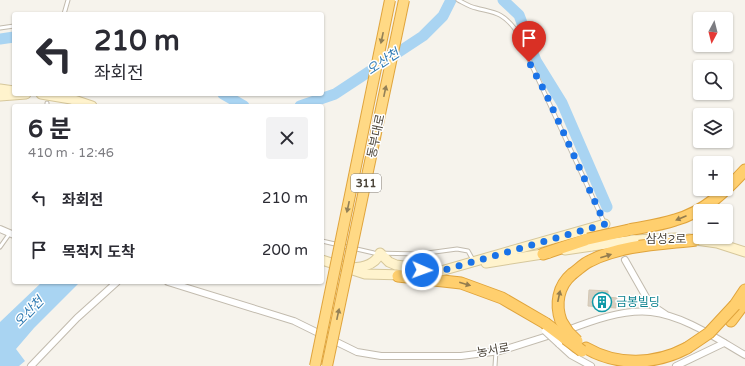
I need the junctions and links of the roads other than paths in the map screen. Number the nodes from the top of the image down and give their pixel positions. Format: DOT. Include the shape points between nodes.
graph roads {
  1 [pos="68,0"];
  2 [pos="390,0"];
  3 [pos="404,0"];
  4 [pos="458,0"];
  5 [pos="65,12"];
  6 [pos="12,26"];
  7 [pos="0,28"];
  8 [pos="0,90"];
  9 [pos="12,92"];
  10 [pos="12,95"];
  11 [pos="0,96"];
  12 [pos="53,96"];
  13 [pos="86,104"];
  14 [pos="745,170"];
  15 [pos="605,224"];
  16 [pos="0,229"];
  17 [pos="12,234"];
  18 [pos="632,235"];
  19 [pos="693,240"];
  20 [pos="693,240"];
  21 [pos="324,241"];
  22 [pos="720,244"];
  23 [pos="0,248"];
  24 [pos="745,252"];
  25 [pos="380,253"];
  26 [pos="543,254"];
  27 [pos="625,260"];
  28 [pos="324,261"];
  29 [pos="474,261"];
  30 [pos="345,268"];
  31 [pos="441,271"];
  32 [pos="398,276"];
  33 [pos="114,284"];
  34 [pos="174,284"];
  35 [pos="745,290"];
  36 [pos="740,303"];
  37 [pos="650,304"];
  38 [pos="640,312"];
  39 [pos="668,316"];
  40 [pos="545,327"];
  41 [pos="724,343"];
  42 [pos="584,349"];
  43 [pos="496,351"];
  44 [pos="690,351"];
  45 [pos="745,355"];
  46 [pos="31,366"];
  47 [pos="315,366"];
  48 [pos="327,366"];
  49 [pos="495,366"];
  50 [pos="591,366"];
  51 [pos="618,366"];
  52 [pos="658,366"];
  53 [pos="676,366"];
  1 -- 5 [label="lane"];
  2 -- 47 [label="highway, 동부대로 / 311, one-way, bridge"];
  48 -- 3 [label="highway, 동부대로 / 311, one-way, bridge"];
  4 -- 15 [label="lane" via="498,13 515,28"];
  6 -- 7 [label="lane"];
  8 -- 9 [label="main road"];
  10 -- 11 [label="main road"];
  12 -- 13 [label="main road"];
  14 -- 18 [label="highway, one-way" via="725,192 702,209"];
  15 -- 29 [label="main road"];
  16 -- 17 [label="street"];
  17 -- 23 [label="lane"];
  18 -- 19 [label="main road, 삼성2로"];
  18 -- 26 [label="highway, bridge"];
  42 -- 20 [label="highway, one-way, bridge" via="561,321 558,310 559,294 565,280 590,261 612,254"];
  21 -- 25 [label="lane"];
  22 -- 24 [label="main road, 삼성2로"];
  25 -- 29 [label="lane" via="420,254 457,249 468,250"];
  25 -- 30 [label="main road" via="374,262 368,265"];
  25 -- 31 [label="main road" via="396,265"];
  26 -- 31 [label="main road"];
  27 -- 37 [label="street"];
  28 -- 30 [label="main road"];
  29 -- 31 [label="main road"];
  30 -- 32 [label="main road" via="365,274"];
  31 -- 32 [label="main road"];
  32 -- 40 [label="highway, one-way" via="461,283 502,298 534,315"];
  33 -- 46 [label="street"];
  34 -- 43 [label="street, 농서로" via="294,321 357,352 416,357 461,356"];
  35 -- 36 [label="highway"];
  36 -- 44 [label="highway, bridge"];
  36 -- 44 [label="highway" via="731,321 710,341"];
  37 -- 38 [label="street"];
  37 -- 39 [label="street"];
  38 -- 39 [label="street, 농서로"];
  38 -- 43 [label="street, 농서로" via="577,326 537,341"];
  39 -- 41 [label="street, 농서로" via="686,322"];
  40 -- 42 [label="highway, bridge"];
  40 -- 50 [label="street, bridge" via="559,344"];
  41 -- 45 [label="street, 농서로"];
  41 -- 53 [label="street"];
  42 -- 44 [label="highway" via="631,362 659,359"];
  42 -- 51 [label="highway" via="599,361"];
  43 -- 49 [label="lane"];
  44 -- 52 [label="highway" via="675,361"];
}
